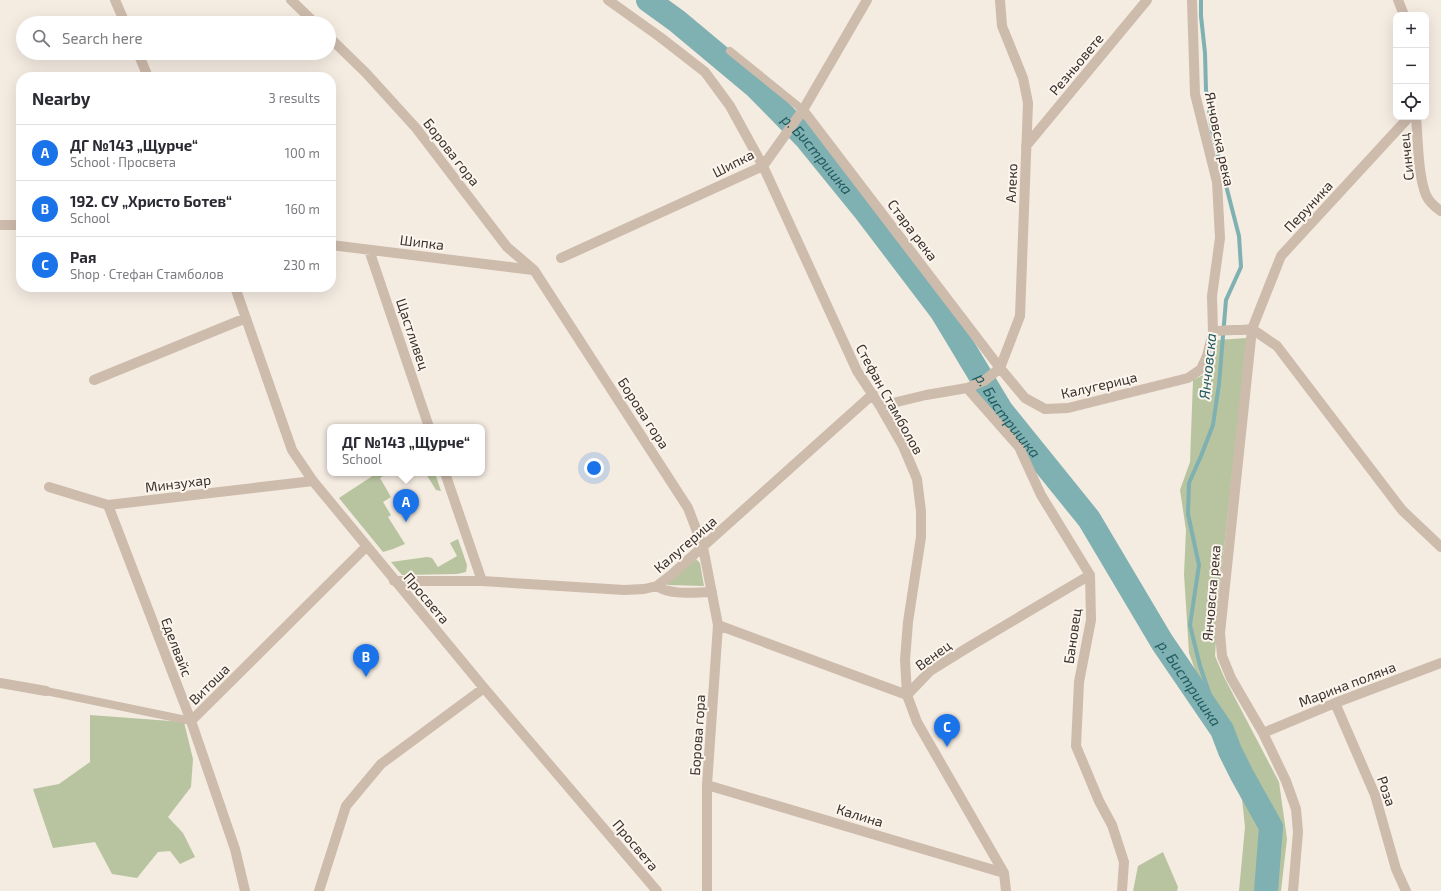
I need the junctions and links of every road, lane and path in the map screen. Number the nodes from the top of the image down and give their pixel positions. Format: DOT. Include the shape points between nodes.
graph roads {
  1 [pos="115,0"];
  2 [pos="292,0"];
  3 [pos="608,0"];
  4 [pos="867,0"];
  5 [pos="1000,0"];
  6 [pos="1147,0"];
  7 [pos="1192,0"];
  8 [pos="1398,0"];
  9 [pos="1403,12"];
  10 [pos="122,16"];
  11 [pos="308,16"];
  12 [pos="336,44"];
  13 [pos="730,51"];
  14 [pos="141,60"];
  15 [pos="146,72"];
  16 [pos="801,113"];
  17 [pos="1406,120"];
  18 [pos="1416,120"];
  19 [pos="1026,146"];
  20 [pos="763,166"];
  21 [pos="1441,211"];
  22 [pos="0,225"];
  23 [pos="16,225"];
  24 [pos="336,246"];
  25 [pos="369,250"];
  26 [pos="561,258"];
  27 [pos="534,270"];
  28 [pos="237,292"];
  29 [pos="246,318"];
  30 [pos="1248,329"];
  31 [pos="1217,331"];
  32 [pos="1000,368"];
  33 [pos="94,380"];
  34 [pos="968,388"];
  35 [pos="873,394"];
  36 [pos="880,406"];
  37 [pos="428,424"];
  38 [pos="446,476"];
  39 [pos="313,481"];
  40 [pos="49,487"];
  41 [pos="108,505"];
  42 [pos="367,546"];
  43 [pos="703,547"];
  44 [pos="1441,547"];
  45 [pos="1090,575"];
  46 [pos="394,581"];
  47 [pos="482,581"];
  48 [pos="657,586"];
  49 [pos="712,592"];
  50 [pos="718,625"];
  51 [pos="1441,663"];
  52 [pos="0,683"];
  53 [pos="484,688"];
  54 [pos="46,690"];
  55 [pos="908,695"];
  56 [pos="1335,703"];
  57 [pos="191,721"];
  58 [pos="1263,733"];
  59 [pos="707,785"];
  60 [pos="1004,873"];
  61 [pos="245,891"];
  62 [pos="319,891"];
  63 [pos="657,891"];
  64 [pos="707,891"];
  65 [pos="1006,891"];
  66 [pos="1122,891"];
  67 [pos="1293,891"];
  68 [pos="1406,891"];
  1 -- 10 [label="street"];
  2 -- 11 [label="street"];
  3 -- 20 [label="street, Стефан Стамболов" via="660,36 705,72 730,106"];
  4 -- 16 [label="street, Шипка"];
  5 -- 19 [label="street, Алеко" via="1002,26 1023,78 1028,103"];
  6 -- 19 [label="street, Резньовете"];
  7 -- 31 [label="street, Янчовска река" via="1195,94 1217,182 1220,238 1212,296"];
  8 -- 9 [label="street"];
  12 -- 27 [label="street, Борова гора" via="416,128 507,247"];
  13 -- 16 [label="lane"];
  14 -- 15 [label="street"];
  16 -- 20 [label="street, Шипка"];
  16 -- 32 [label="street, Стара река"];
  17 -- 30 [label="street, Перуника" via="1281,256"];
  18 -- 21 [label="street, Синчец" via="1422,182 1426,197"];
  19 -- 32 [label="street, Алеко" via="1020,316"];
  20 -- 26 [label="street, Шипка"];
  20 -- 35 [label="street, Стефан Стамболов" via="843,344"];
  22 -- 23 [label="street"];
  24 -- 25 [label="street, Шипка"];
  25 -- 27 [label="street, Шипка"];
  25 -- 37 [label="street, Щастливец"];
  27 -- 43 [label="street, Борова гора" via="688,508"];
  28 -- 29 [label="street, Просвета"];
  29 -- 33 [label="street"];
  29 -- 39 [label="street, Просвета" via="292,450"];
  30 -- 31 [label="street"];
  30 -- 44 [label="street" via="1277,346 1402,510"];
  30 -- 58 [label="street, Янчовска река" via="1220,633 1222,656 1231,678"];
  31 -- 32 [label="street, Калугерица" via="1201,369 1188,378 1068,408 1045,409 1025,398"];
  32 -- 34 [label="street" via="984,381"];
  34 -- 36 [label="street"];
  34 -- 45 [label="street, Бановец" via="1019,447 1042,495"];
  35 -- 36 [label="street, Стефан Стамболов"];
  35 -- 43 [label="street, Калугерица"];
  36 -- 55 [label="street, Стефан Стамболов" via="903,446 917,479 921,511 921,537 905,660"];
  38 -- 47 [label="street"];
  39 -- 41 [label="street, Минзухар"];
  39 -- 42 [label="street, Просвета"];
  40 -- 41 [label="street, Минзухар"];
  41 -- 57 [label="street, Еделвайс"];
  42 -- 46 [label="street, Просвета"];
  42 -- 57 [label="street, Витоша"];
  43 -- 48 [label="street, Калугерица"];
  43 -- 49 [label="street, Борова гора"];
  45 -- 55 [label="street, Венец" via="930,672"];
  45 -- 66 [label="street, Бановец" via="1091,620 1079,682 1076,746 1099,802 1112,825 1124,862"];
  46 -- 47 [label="street, Калугерица"];
  46 -- 53 [label="street, Просвета"];
  47 -- 48 [label="street, Калугерица" via="624,590"];
  48 -- 49 [label="street" via="664,590 682,592"];
  49 -- 50 [label="street, Борова гора"];
  50 -- 55 [label="street"];
  50 -- 59 [label="street, Борова гора"];
  51 -- 56 [label="street, Марина поляна"];
  52 -- 54 [label="street, Витоша"];
  53 -- 62 [label="street" via="381,764 346,806"];
  53 -- 63 [label="street, Просвета"];
  54 -- 57 [label="lane, Витоша"];
  55 -- 60 [label="street, Стефан Стамболов" via="917,722"];
  56 -- 58 [label="street, Марина поляна"];
  56 -- 68 [label="street, Роза" via="1375,795 1396,869"];
  57 -- 61 [label="street, Еделвайс" via="235,849"];
  58 -- 67 [label="street, Янчовска река" via="1296,809 1298,832"];
  59 -- 60 [label="street, Калина"];
  59 -- 64 [label="street, Борова гора"];
  60 -- 65 [label="street, Стефан Стамболов"];
}
